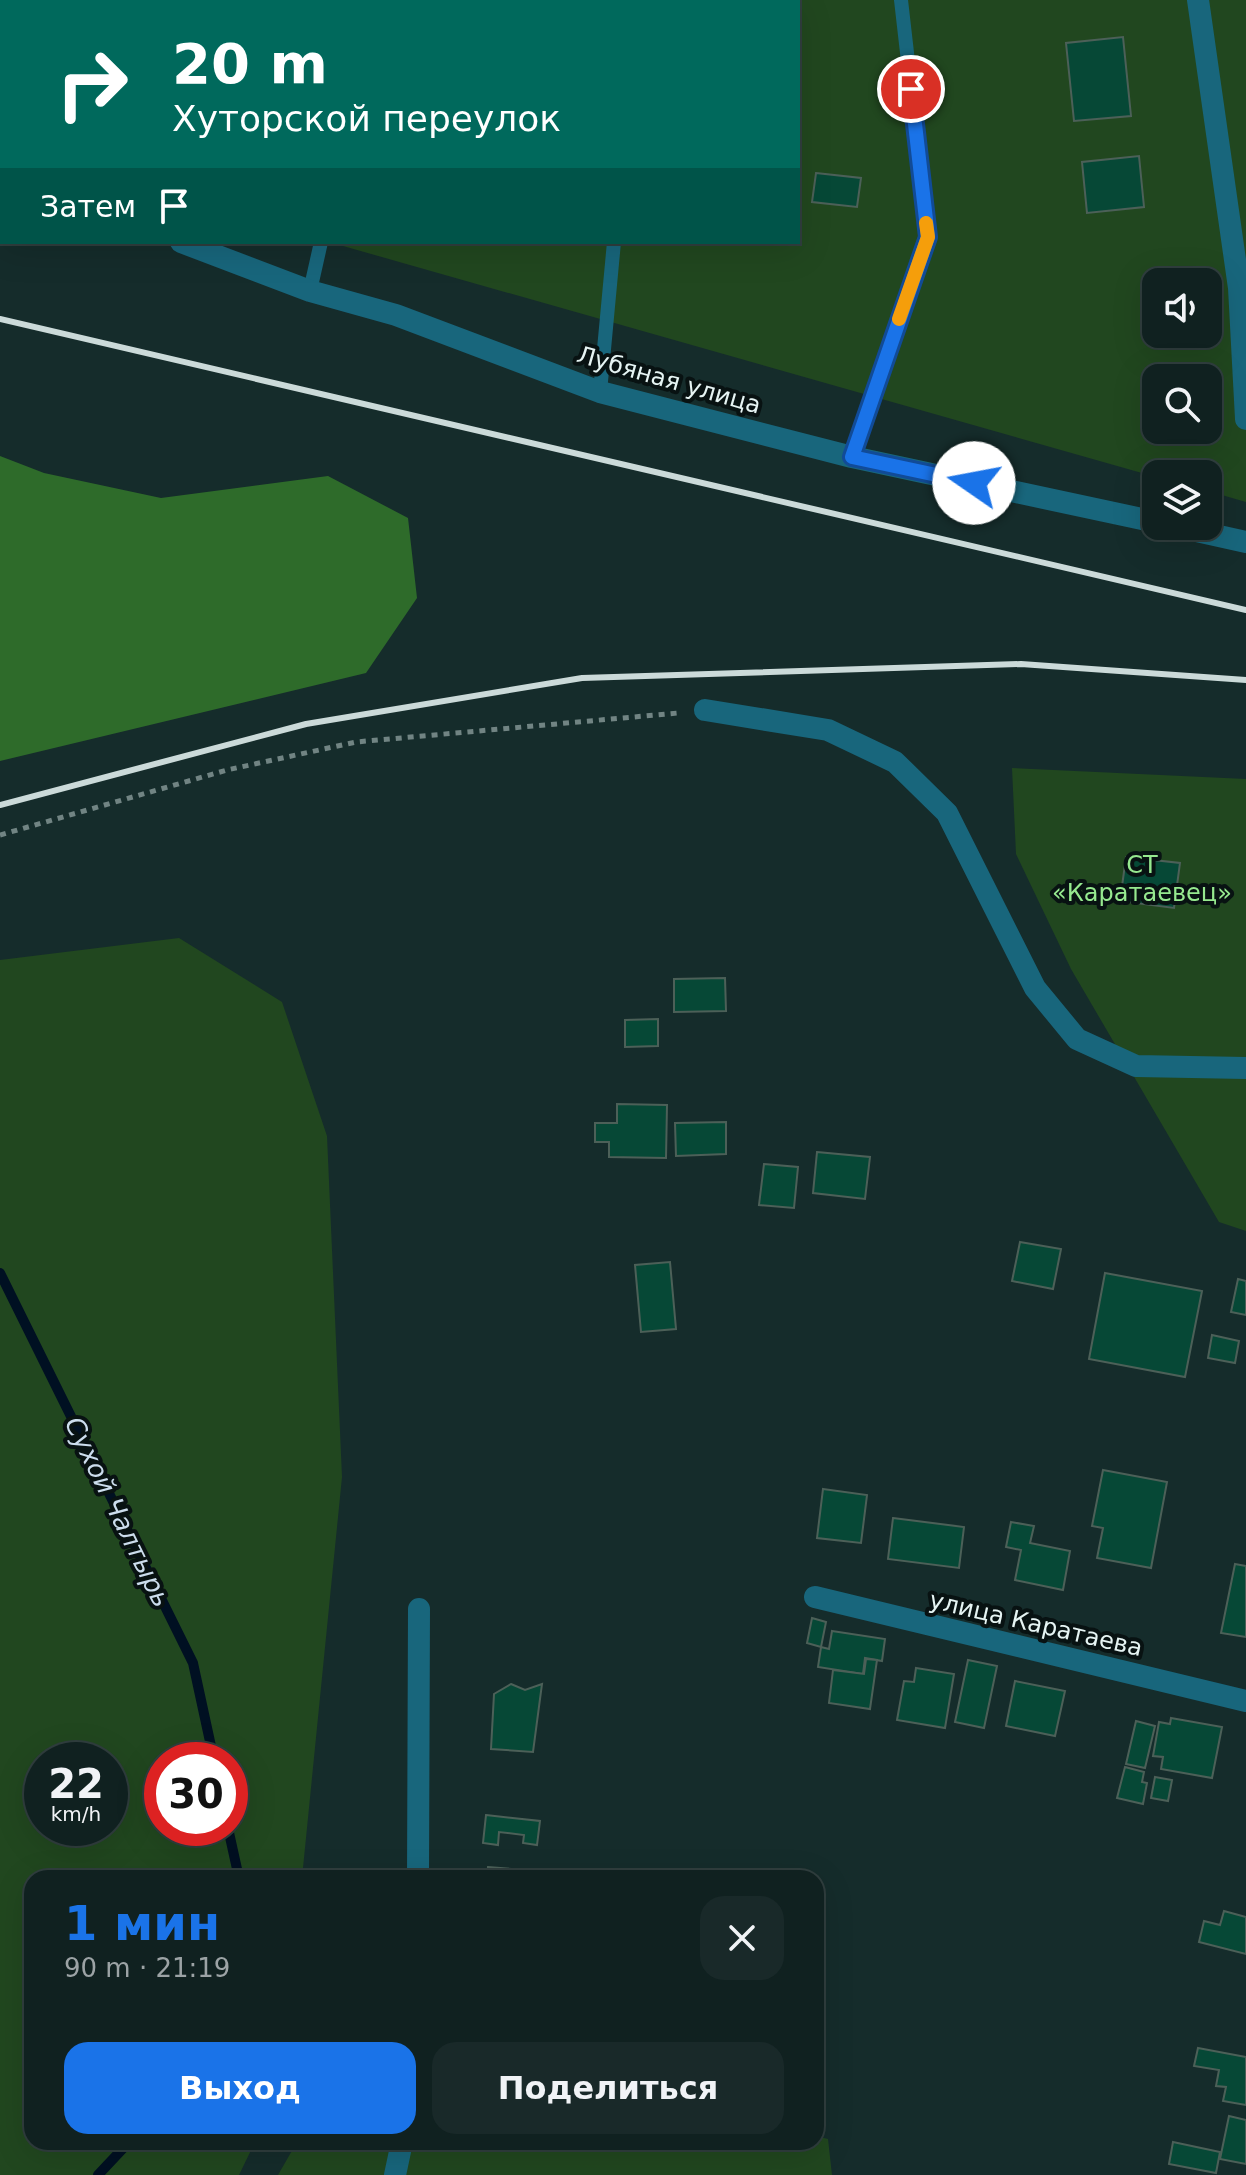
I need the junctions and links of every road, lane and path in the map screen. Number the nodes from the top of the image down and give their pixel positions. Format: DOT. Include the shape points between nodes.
graph roads {
  1 [pos="901,0"];
  2 [pos="1198,0"];
  3 [pos="186,244"];
  4 [pos="321,244"];
  5 [pos="614,244"];
  6 [pos="310,291"];
  7 [pos="600,392"];
  8 [pos="1246,419"];
  9 [pos="852,457"];
  10 [pos="1142,519"];
  11 [pos="1222,537"];
  12 [pos="1246,542"];
  13 [pos="705,710"];
  14 [pos="0,835"];
  15 [pos="1246,1068"];
  16 [pos="815,1597"];
  17 [pos="419,1609"];
  18 [pos="1246,1701"];
  19 [pos="418,1870"];
  20 [pos="400,2150"];
  21 [pos="395,2175"];
  1 -- 9 [label="lane" via="928,237"];
  2 -- 8 [label="street" via="1239,288"];
  3 -- 6 [label="street, Лубяная улица"];
  4 -- 6 [label="lane"];
  5 -- 7 [label="lane"];
  6 -- 7 [label="street, Лубяная улица" via="396,315"];
  7 -- 9 [label="street, Лубяная улица"];
  9 -- 10 [label="street, Лубяная улица"];
  11 -- 12 [label="street"];
  13 -- 14 [label="path" via="356,742 227,770"];
  13 -- 15 [label="street" via="828,730 895,762 947,813 1035,988 1077,1039 1136,1066"];
  16 -- 18 [label="street, улица Каратаева"];
  17 -- 19 [label="street"];
  20 -- 21 [label="street"];
}
